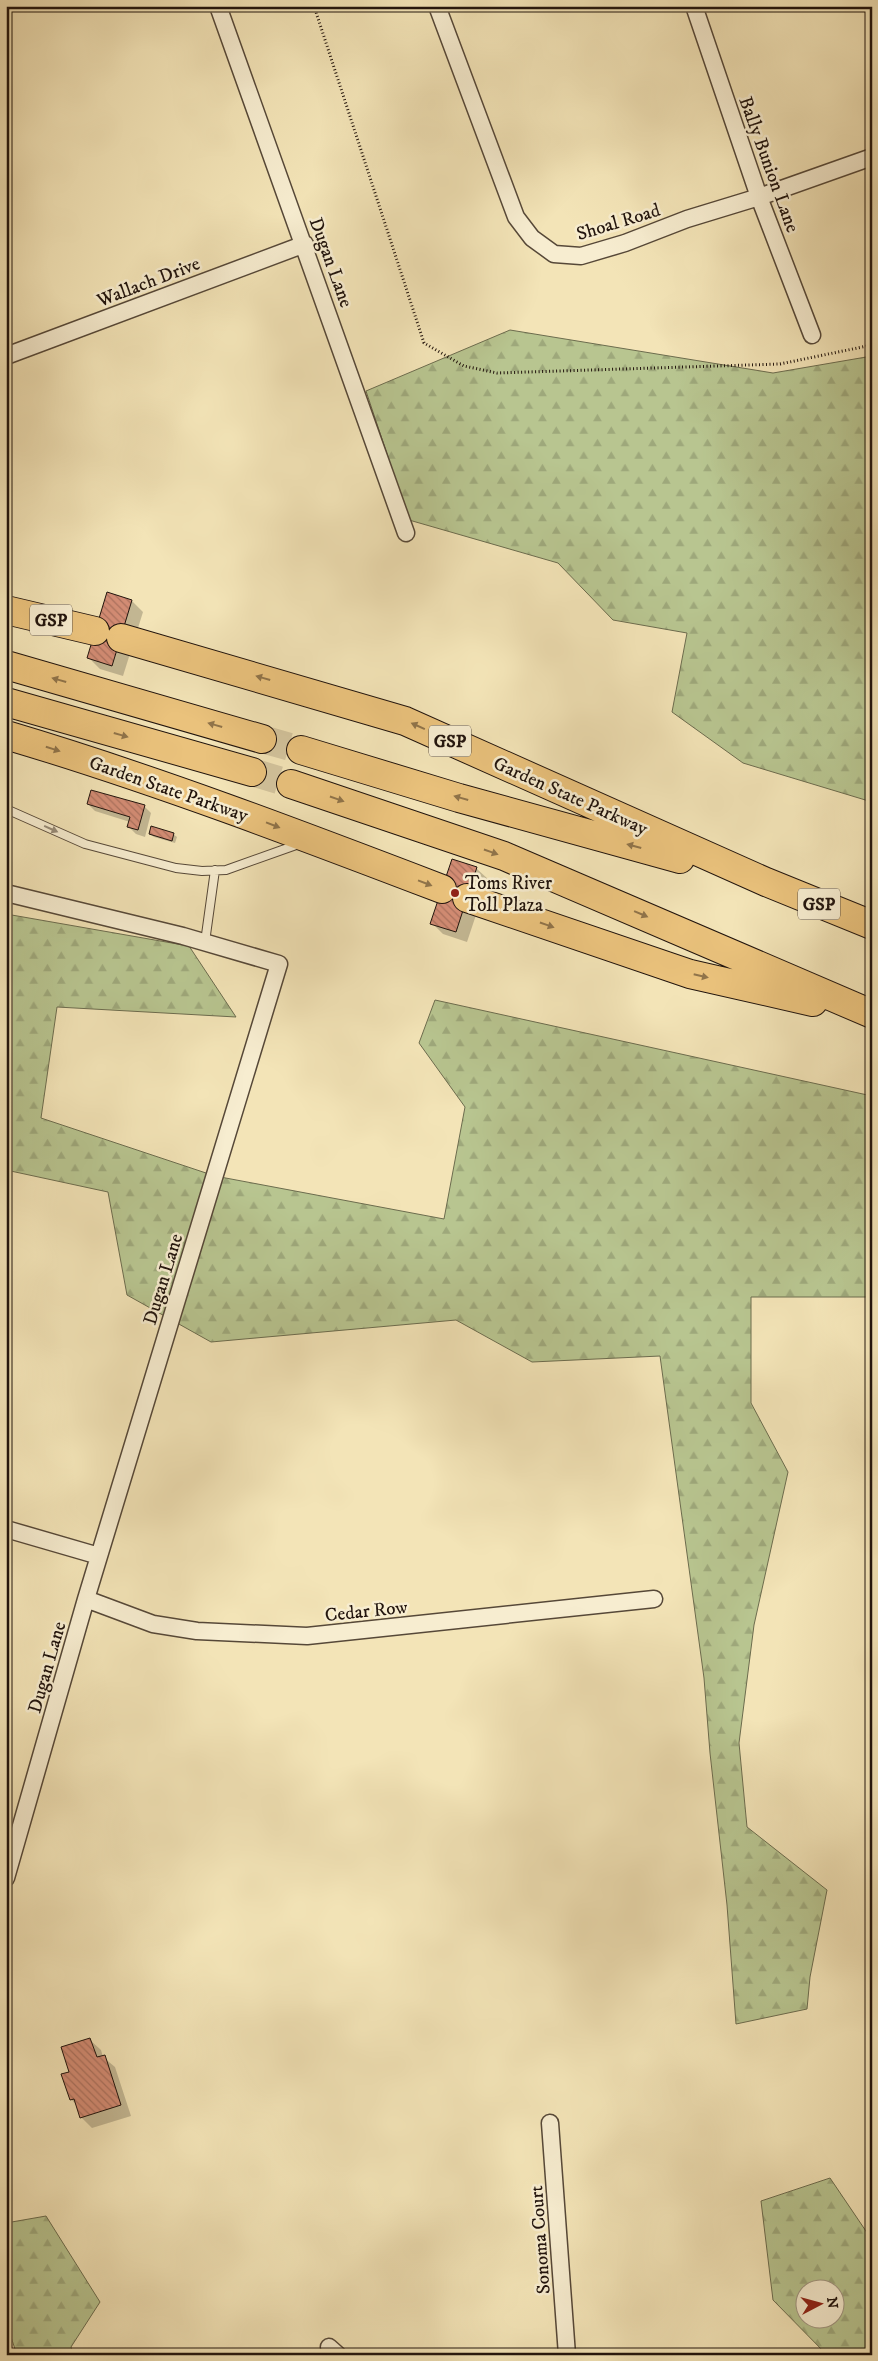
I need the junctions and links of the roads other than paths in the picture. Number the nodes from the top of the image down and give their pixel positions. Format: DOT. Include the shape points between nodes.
graph roads {
  1 [pos="218,6"];
  2 [pos="437,6"];
  3 [pos="694,6"];
  4 [pos="872,157"];
  5 [pos="759,197"];
  6 [pos="304,244"];
  7 [pos="812,335"];
  8 [pos="6,356"];
  9 [pos="406,533"];
  10 [pos="6,610"];
  11 [pos="6,665"];
  12 [pos="6,702"];
  13 [pos="6,735"];
  14 [pos="262,739"];
  15 [pos="301,750"];
  16 [pos="252,772"];
  17 [pos="291,784"];
  18 [pos="6,809"];
  19 [pos="311,840"];
  20 [pos="215,870"];
  21 [pos="766,882"];
  22 [pos="442,889"];
  23 [pos="6,893"];
  24 [pos="467,898"];
  25 [pos="872,925"];
  26 [pos="205,942"];
  27 [pos="872,1014"];
  28 [pos="6,1529"];
  29 [pos="99,1556"];
  30 [pos="86,1599"];
  31 [pos="654,1599"];
  32 [pos="6,1878"];
  33 [pos="550,2122"];
  34 [pos="567,2355"];
  1 -- 6 [label="street, Dugan Lane"];
  2 -- 5 [label="street, Shoal Road" via="516,217 532,238 554,254 581,256"];
  3 -- 5 [label="street, Bally Bunion Lane"];
  4 -- 5 [label="street, Shoal Road"];
  5 -- 7 [label="street, Bally Bunion Lane"];
  6 -- 8 [label="street, Wallach Drive"];
  6 -- 9 [label="street, Dugan Lane"];
  21 -- 10 [label="highway, Garden State Parkway / GSP, one-way" via="405,720 108,634"];
  14 -- 11 [label="highway, one-way"];
  12 -- 16 [label="highway, one-way"];
  13 -- 19 [label="highway, Garden State Parkway, one-way" via="96,762"];
  21 -- 15 [label="highway, one-way" via="460,798"];
  17 -- 27 [label="highway, one-way" via="504,856"];
  18 -- 20 [label="lane, one-way" via="85,844 176,868"];
  19 -- 20 [label="lane" via="226,870"];
  19 -- 22 [label="highway, Garden State Parkway, one-way"];
  20 -- 26 [label="lane"];
  21 -- 25 [label="highway, Garden State Parkway / GSP"];
  23 -- 26 [label="street, Dugan Lane"];
  24 -- 27 [label="highway, one-way" via="690,974"];
  26 -- 29 [label="street, Dugan Lane" via="279,964"];
  28 -- 29 [label="street"];
  29 -- 30 [label="street, Dugan Lane"];
  30 -- 31 [label="street, Cedar Row" via="161,1625 197,1631 307,1636"];
  30 -- 32 [label="street, Dugan Lane"];
  33 -- 34 [label="street, Sonoma Court"];
}
